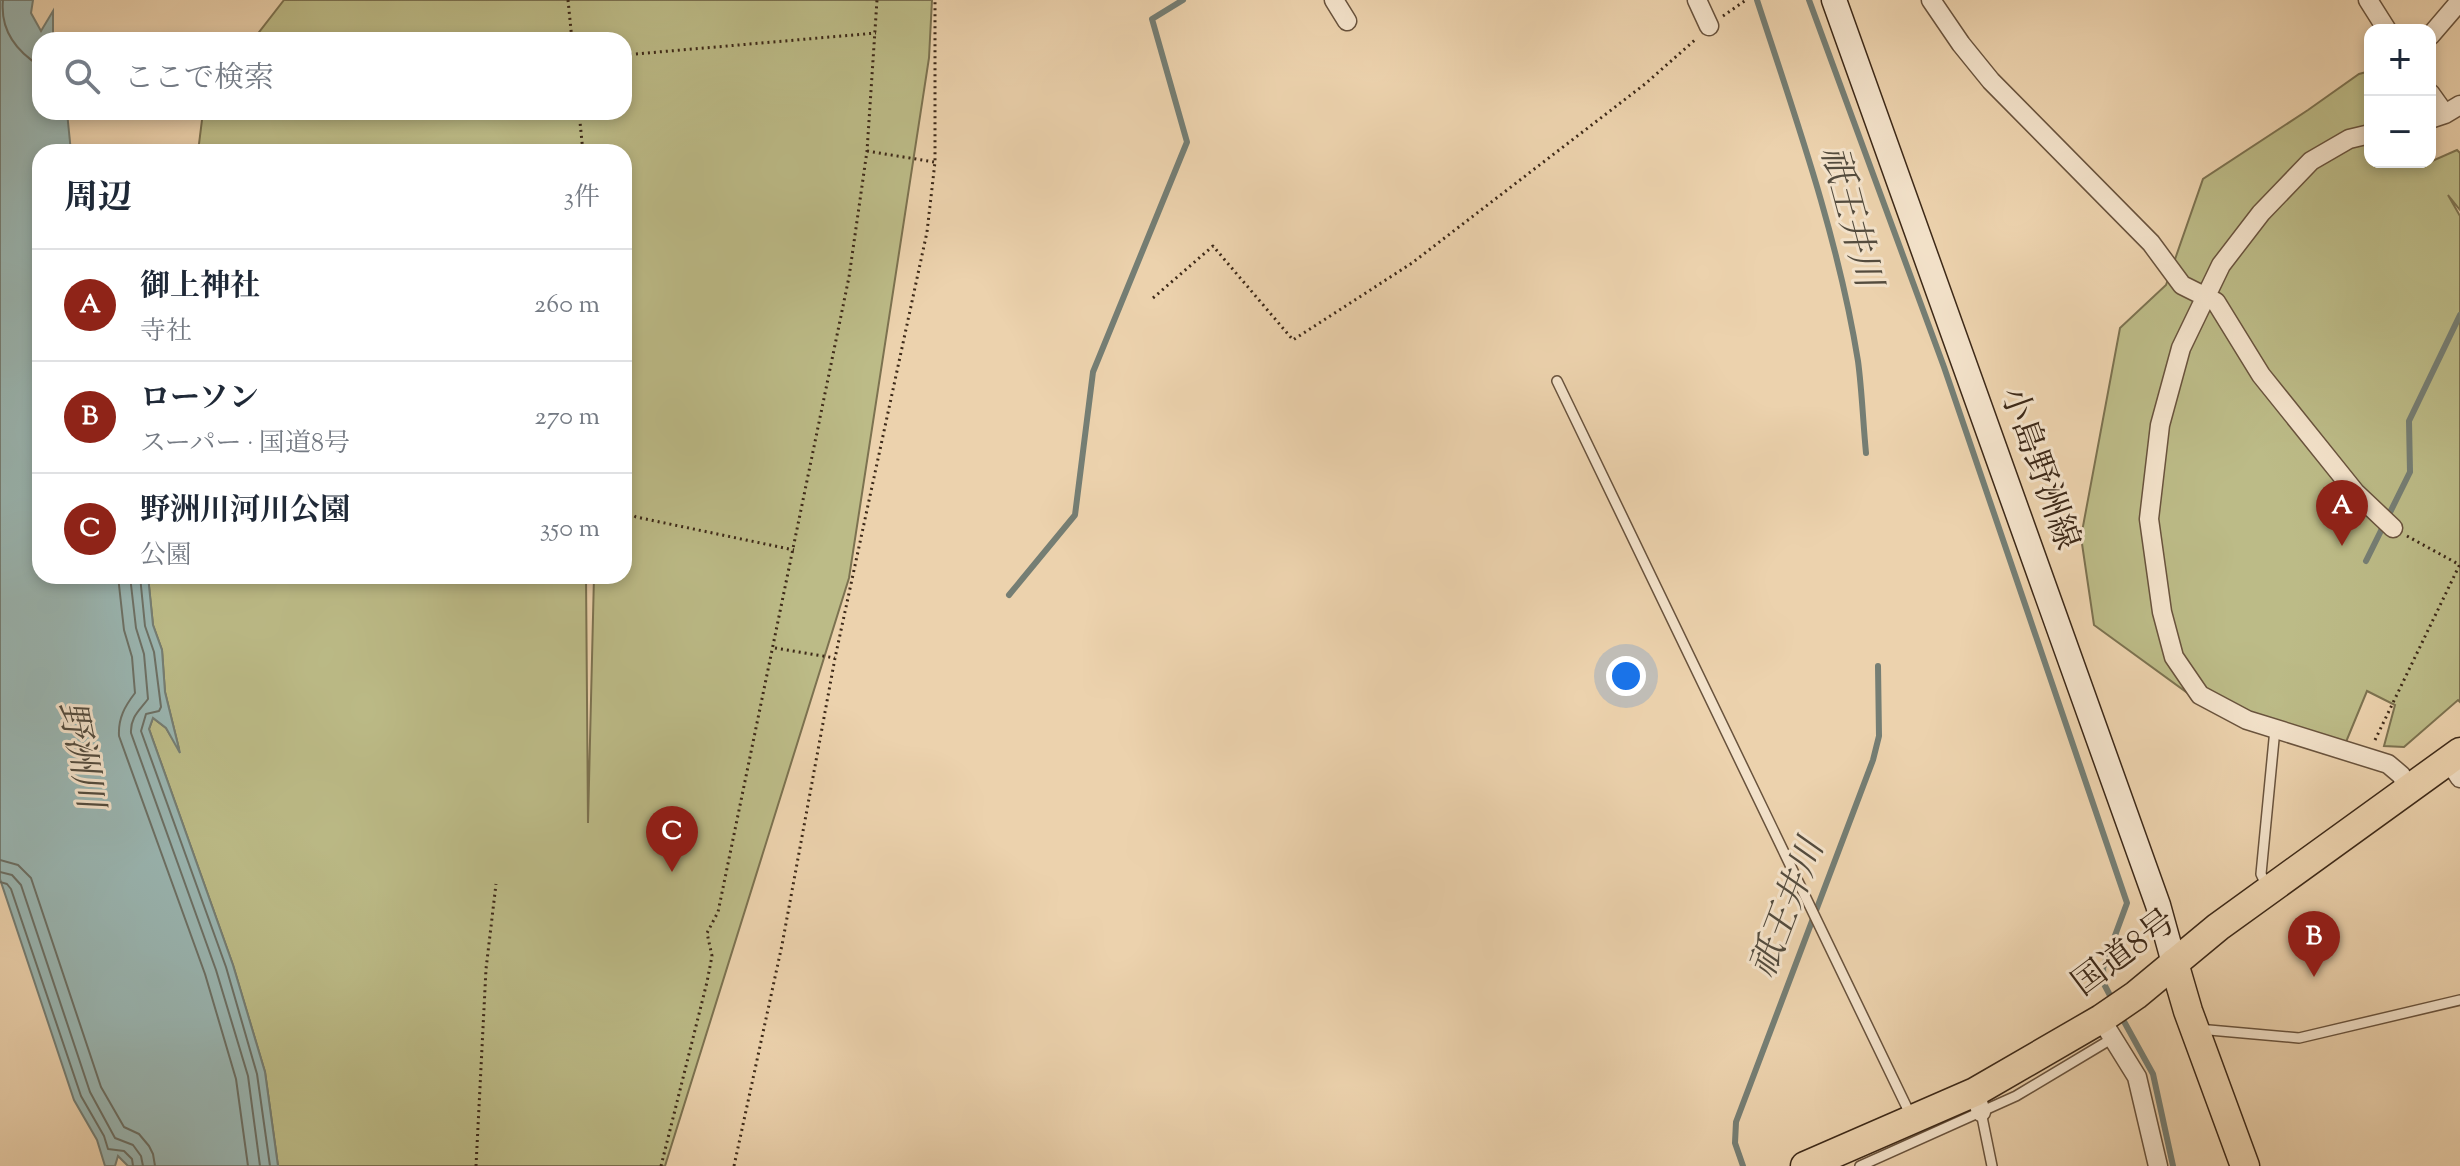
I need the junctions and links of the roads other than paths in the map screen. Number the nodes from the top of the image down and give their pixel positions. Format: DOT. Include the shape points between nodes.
graph roads {
  1 [pos="1334,0"];
  2 [pos="1697,0"];
  3 [pos="1834,0"];
  4 [pos="1931,0"];
  5 [pos="2368,0"];
  6 [pos="2460,1"];
  7 [pos="1347,21"];
  8 [pos="2383,24"];
  9 [pos="1709,26"];
  10 [pos="2436,29"];
  11 [pos="2432,96"];
  12 [pos="2445,113"];
  13 [pos="2364,135"];
  14 [pos="2206,297"];
  15 [pos="1557,381"];
  16 [pos="2393,528"];
  17 [pos="2275,729"];
  18 [pos="2456,763"];
  19 [pos="2409,789"];
  20 [pos="2269,890"];
  21 [pos="2174,963"];
  22 [pos="2460,1000"];
  23 [pos="2194,1028"];
  24 [pos="2107,1029"];
  25 [pos="1978,1102"];
  26 [pos="1914,1121"];
  27 [pos="1805,1166"];
  28 [pos="1860,1166"];
  29 [pos="1992,1166"];
  30 [pos="2158,1166"];
  31 [pos="2245,1166"];
  1 -- 7 [label="street"];
  2 -- 9 [label="street"];
  3 -- 21 [label="main road, 小島野洲線" via="2153,890"];
  4 -- 14 [label="street" via="1991,81 2151,243 2182,285"];
  5 -- 8 [label="street"];
  6 -- 10 [label="street"];
  11 -- 12 [label="street"];
  13 -- 14 [label="street" via="2311,161 2261,213 2221,265"];
  14 -- 16 [label="street" via="2216,302 2261,375 2299,423 2355,492"];
  14 -- 17 [label="street" via="2181,348 2160,425 2149,519 2162,612 2174,657 2200,695"];
  15 -- 26 [label="lane"];
  17 -- 19 [label="street" via="2388,764"];
  17 -- 20 [label="lane" via="2261,874"];
  18 -- 19 [label="main road, 国道8号"];
  19 -- 20 [label="main road, 国道8号"];
  20 -- 21 [label="main road, 国道8号"];
  21 -- 23 [label="main road"];
  21 -- 24 [label="main road, 国道8号"];
  22 -- 23 [label="lane" via="2299,1038"];
  23 -- 31 [label="main road"];
  24 -- 25 [label="main road, 国道8号"];
  24 -- 30 [label="street" via="2137,1077"];
  25 -- 26 [label="main road, 国道8号"];
  25 -- 28 [label="lane"];
  25 -- 29 [label="lane"];
  26 -- 27 [label="main road, 国道8号"];
}
